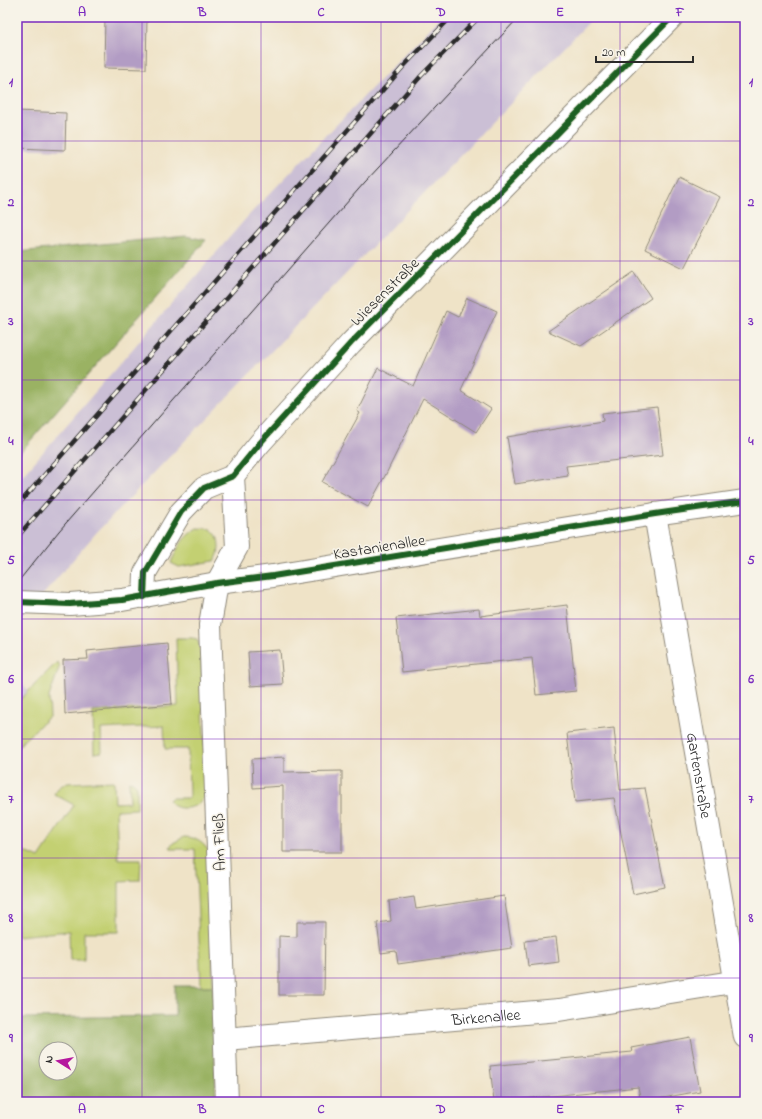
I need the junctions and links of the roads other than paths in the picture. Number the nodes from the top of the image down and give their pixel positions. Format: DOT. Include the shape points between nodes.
graph roads {
  1 [pos="672,17"];
  2 [pos="233,476"];
  3 [pos="745,501"];
  4 [pos="655,514"];
  5 [pos="217,584"];
  6 [pos="144,597"];
  7 [pos="17,602"];
  8 [pos="741,981"];
  9 [pos="745,1037"];
  10 [pos="225,1039"];
  11 [pos="227,1102"];
  1 -- 2 [label="street, Wiesenstraße" via="351,343"];
  2 -- 5 [label="street" via="237,547"];
  2 -- 6 [label="street, Wiesenstraße" via="204,488 181,512 145,573"];
  3 -- 4 [label="street, Kastanienallee"];
  4 -- 5 [label="street, Kastanienallee"];
  4 -- 8 [label="street, Gartenstraße"];
  5 -- 6 [label="street, Kastanienallee"];
  5 -- 10 [label="street, Am Fließ" via="210,625"];
  6 -- 7 [label="street, Kastanienallee" via="70,604"];
  8 -- 9 [label="street, Gartenstraße"];
  8 -- 10 [label="street, Birkenallee" via="559,1010"];
  10 -- 11 [label="street, Am Fließ"];
}
